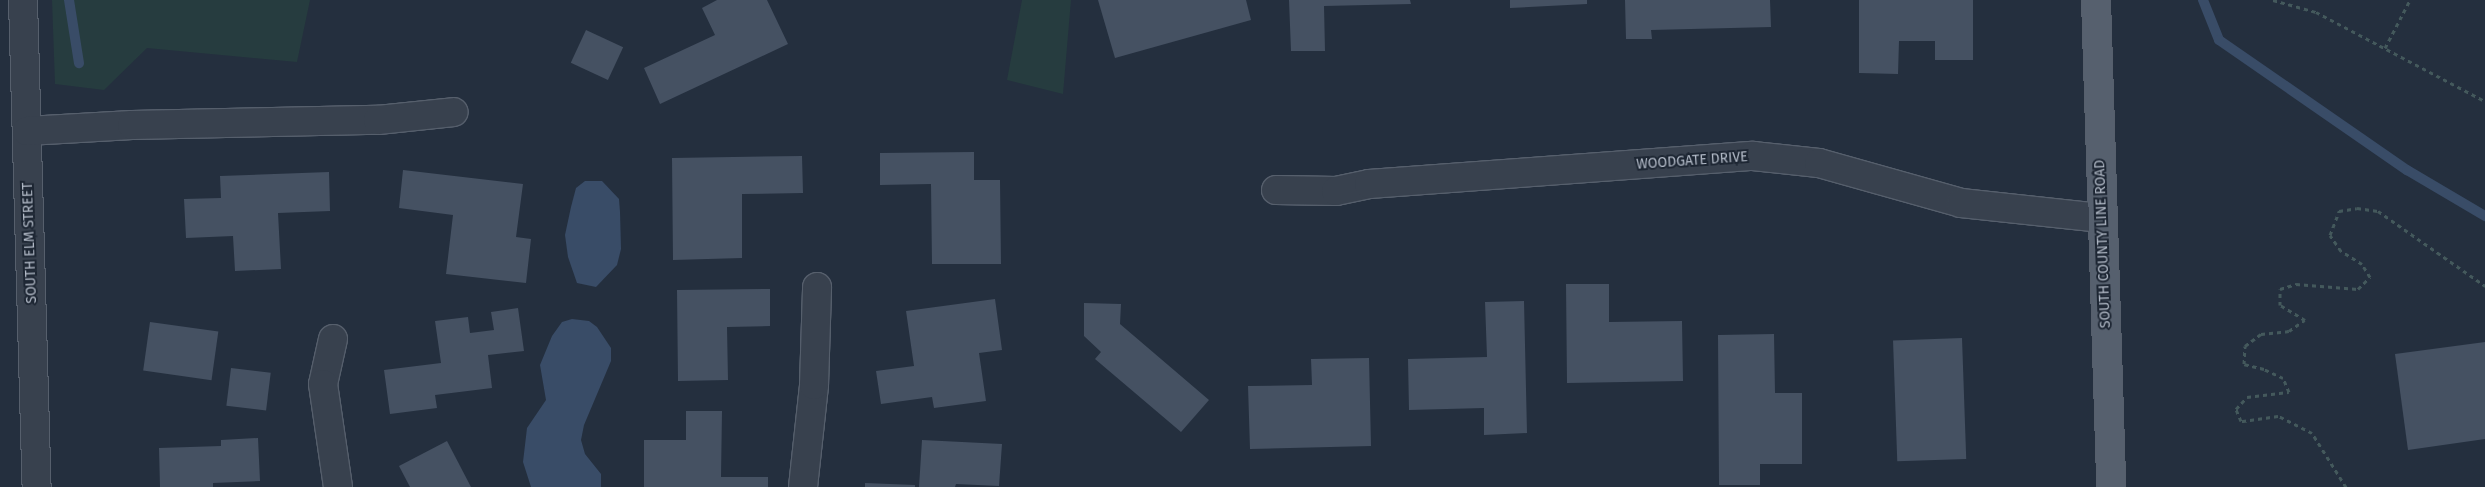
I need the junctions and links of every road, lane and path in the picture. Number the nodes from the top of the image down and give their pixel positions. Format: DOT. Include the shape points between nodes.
graph roads {
  1 [pos="23,0"];
  2 [pos="2096,0"];
  3 [pos="2273,0"];
  4 [pos="2410,0"];
  5 [pos="2386,48"];
  6 [pos="2485,101"];
  7 [pos="454,112"];
  8 [pos="27,131"];
  9 [pos="1276,190"];
  10 [pos="2102,218"];
  11 [pos="2485,286"];
  12 [pos="817,287"];
  13 [pos="333,339"];
  14 [pos="37,487"];
  15 [pos="338,487"];
  16 [pos="803,487"];
  17 [pos="2111,487"];
  18 [pos="2346,487"];
  1 -- 8 [label="street, SOUTH ELM STREET"];
  2 -- 10 [label="main road, SOUTH COUNTY LINE ROAD"];
  3 -- 5 [label="path" via="2316,12"];
  4 -- 5 [label="path"];
  5 -- 6 [label="path"];
  7 -- 8 [label="street" via="378,120 132,125"];
  8 -- 14 [label="street, SOUTH ELM STREET"];
  9 -- 10 [label="street, WOODGATE DRIVE" via="1336,191 1369,184 1753,156 1819,163 1961,203"];
  10 -- 17 [label="main road, SOUTH COUNTY LINE ROAD"];
  11 -- 18 [label="path" via="2378,211 2357,208 2339,211 2330,235 2341,251 2362,264 2370,277 2358,289 2296,284 2280,289 2280,306 2305,320 2289,331 2261,334 2245,346 2244,364 2283,378 2289,392 2247,397 2236,409 2241,421 2278,416 2312,433"];
  12 -- 16 [label="street" via="814,385"];
  13 -- 15 [label="street" via="323,384"];
}
